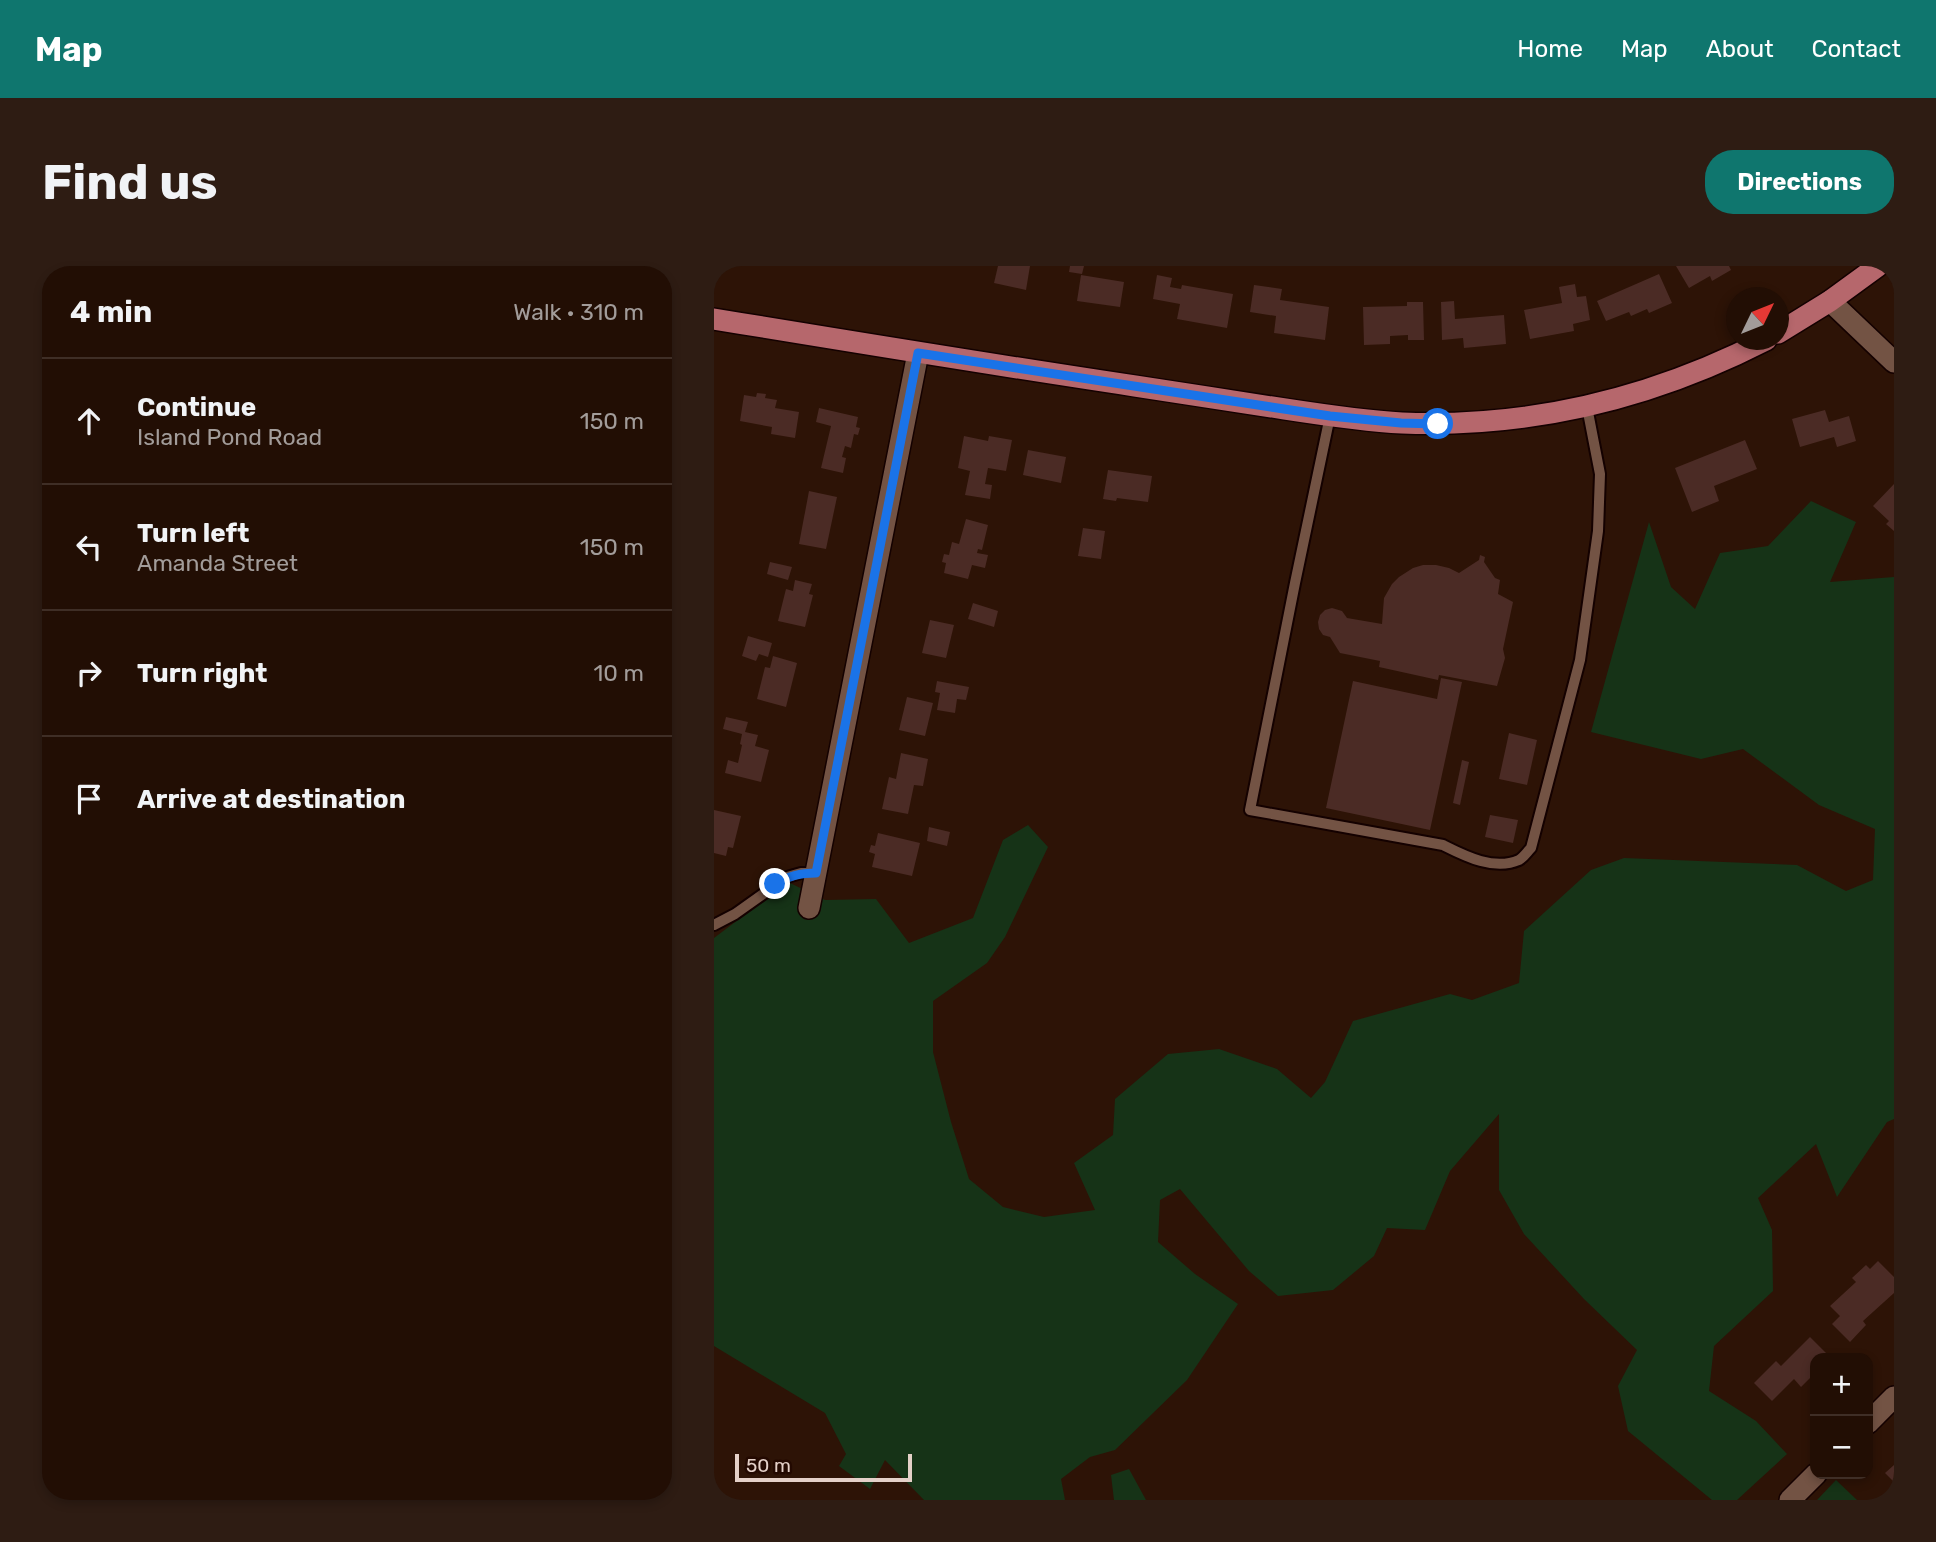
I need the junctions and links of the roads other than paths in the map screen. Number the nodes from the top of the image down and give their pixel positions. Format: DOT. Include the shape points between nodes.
graph roads {
  1 [pos="1878,266"];
  2 [pos="1830,302"];
  3 [pos="714,318"];
  4 [pos="1789,327"];
  5 [pos="1744,350"];
  6 [pos="918,353"];
  7 [pos="1894,362"];
  8 [pos="1587,407"];
  9 [pos="1330,416"];
  10 [pos="816,873"];
  11 [pos="809,908"];
  12 [pos="714,925"];
  13 [pos="1894,1397"];
  14 [pos="1873,1418"];
  15 [pos="1811,1479"];
  16 [pos="1790,1500"];
  1 -- 2 [label="main road"];
  2 -- 4 [label="main road"];
  2 -- 7 [label="street"];
  3 -- 6 [label="main road"];
  5 -- 8 [label="main road" via="1687,376"];
  6 -- 9 [label="main road"];
  6 -- 10 [label="street"];
  8 -- 9 [label="main road" via="1476,423 1401,423"];
  8 -- 9 [label="lane" via="1600,474 1598,531 1580,660 1531,848 1521,859 1505,864 1471,859 1443,845 1250,810"];
  10 -- 11 [label="street"];
  10 -- 12 [label="lane" via="787,877"];
  13 -- 14 [label="street"];
  15 -- 16 [label="street"];
}
